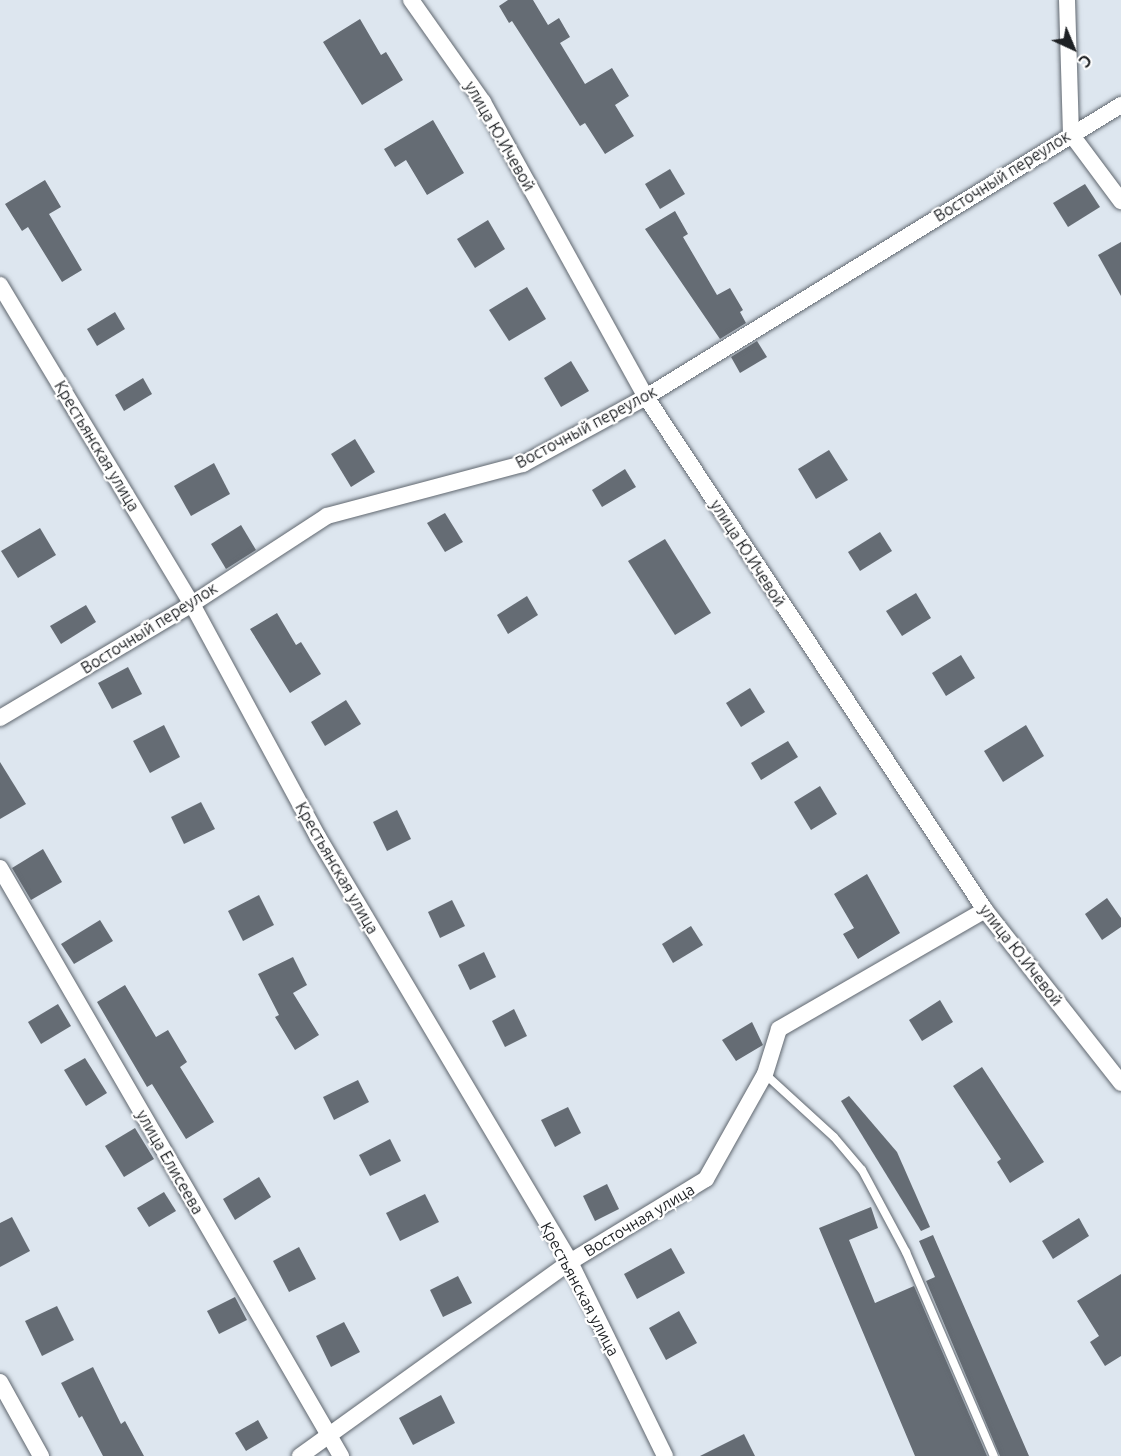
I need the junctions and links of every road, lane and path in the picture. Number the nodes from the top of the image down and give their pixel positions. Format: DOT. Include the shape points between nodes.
graph roads {
  1 [pos="411,0"];
  2 [pos="1067,0"];
  3 [pos="1121,105"];
  4 [pos="1071,134"];
  5 [pos="1121,201"];
  6 [pos="0,285"];
  7 [pos="646,397"];
  8 [pos="192,604"];
  9 [pos="0,718"];
  10 [pos="0,868"];
  11 [pos="986,910"];
  12 [pos="765,1074"];
  13 [pos="1121,1083"];
  14 [pos="570,1262"];
  15 [pos="0,1382"];
  16 [pos="330,1438"];
  17 [pos="42,1456"];
  18 [pos="300,1456"];
  19 [pos="341,1456"];
  20 [pos="665,1456"];
  21 [pos="994,1456"];
  1 -- 7 [label="street, улица Ю.Ичевой" via="483,102"];
  2 -- 4 [label="street"];
  3 -- 4 [label="street, Восточный переулок"];
  4 -- 5 [label="street"];
  4 -- 7 [label="street, Восточный переулок"];
  6 -- 8 [label="street, Крестьянская улица"];
  7 -- 8 [label="street, Восточный переулок" via="523,464 327,516"];
  7 -- 11 [label="street, улица Ю.Ичевой"];
  8 -- 9 [label="street, Восточный переулок"];
  8 -- 14 [label="street, Крестьянская улица" via="318,837"];
  10 -- 16 [label="street, улица Елисеева"];
  11 -- 12 [label="street, Восточная улица" via="779,1029"];
  11 -- 13 [label="street, улица Ю.Ичевой"];
  12 -- 14 [label="street, Восточная улица" via="706,1179"];
  12 -- 21 [label="lane" via="834,1137 862,1170 906,1252"];
  14 -- 16 [label="street, Восточная улица"];
  14 -- 20 [label="street, Крестьянская улица"];
  15 -- 17 [label="street"];
  16 -- 18 [label="street, Восточная улица"];
  16 -- 19 [label="street, улица Елисеева"];
}
